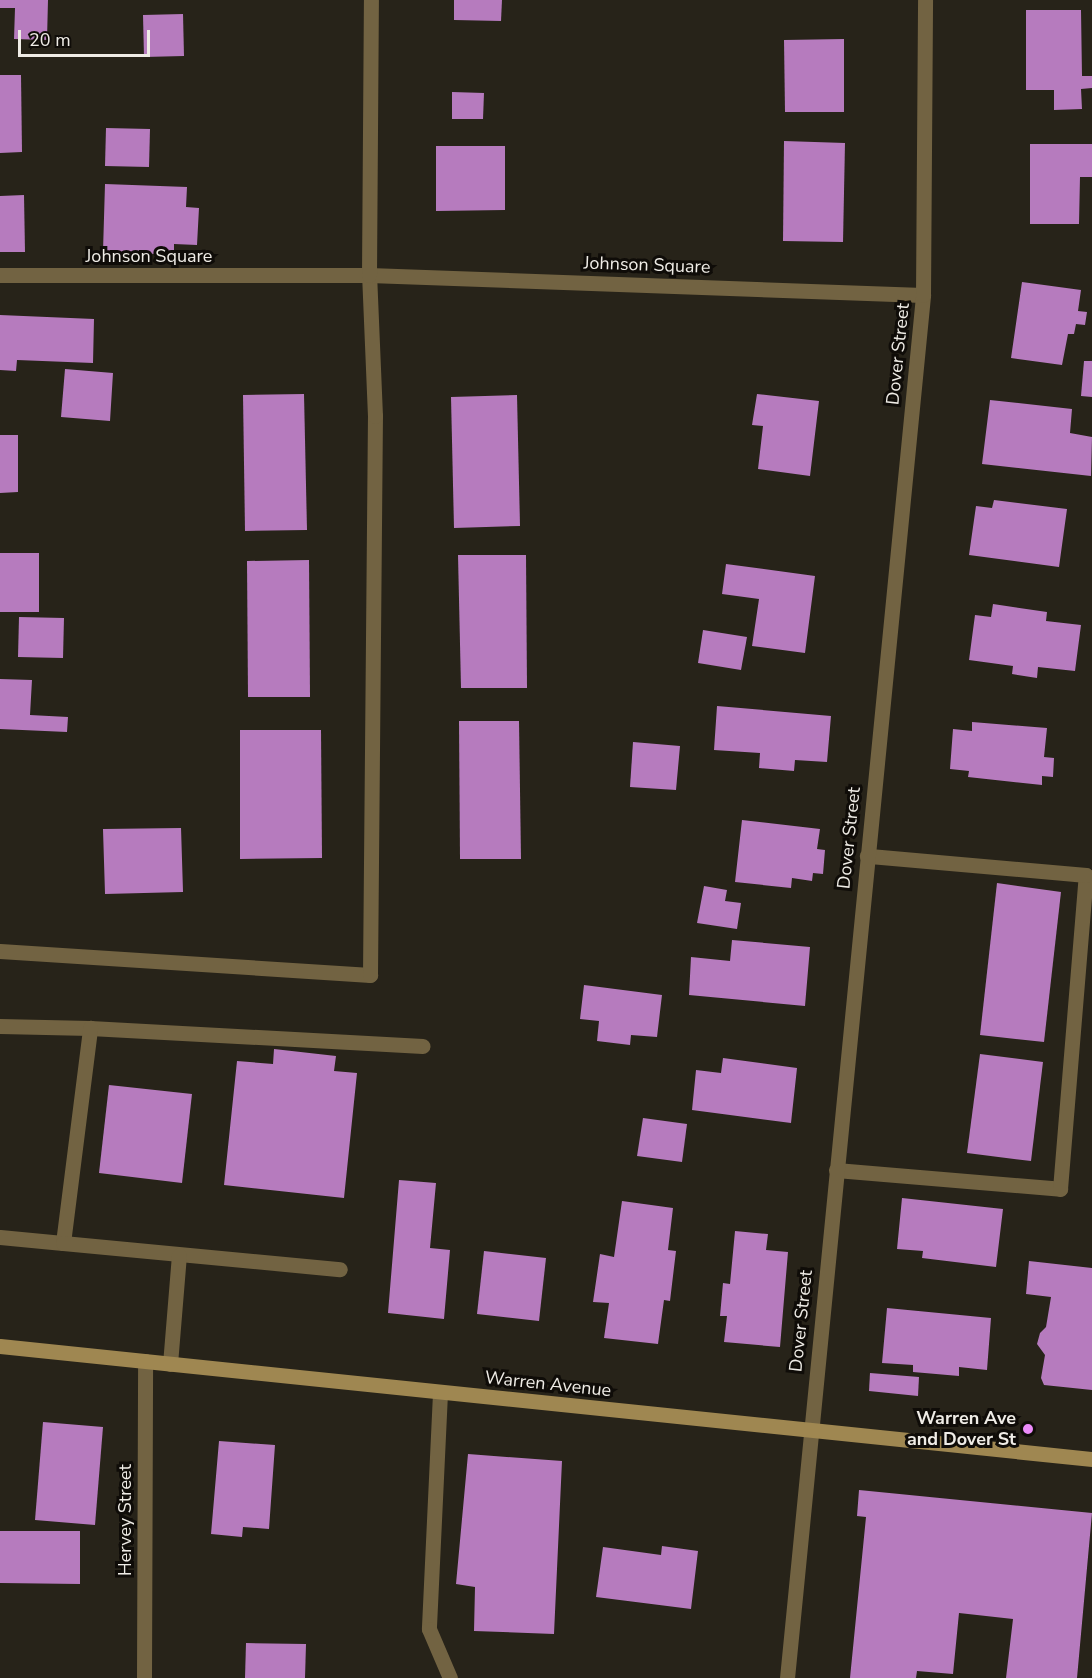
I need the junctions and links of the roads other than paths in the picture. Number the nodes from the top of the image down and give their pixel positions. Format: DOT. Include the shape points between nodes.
graph roads {
  1 [pos="371,0"];
  2 [pos="926,0"];
  3 [pos="0,275"];
  4 [pos="369,275"];
  5 [pos="923,295"];
  6 [pos="867,856"];
  7 [pos="0,951"];
  8 [pos="0,1026"];
  9 [pos="90,1028"];
  10 [pos="423,1046"];
  11 [pos="836,1170"];
  12 [pos="0,1237"];
  13 [pos="63,1244"];
  14 [pos="179,1255"];
  15 [pos="340,1269"];
  16 [pos="0,1346"];
  17 [pos="146,1361"];
  18 [pos="170,1364"];
  19 [pos="440,1393"];
  20 [pos="810,1431"];
  21 [pos="1092,1459"];
  22 [pos="144,1678"];
  23 [pos="450,1678"];
  24 [pos="787,1678"];
  1 -- 4 [label="street"];
  2 -- 5 [label="street, Dover Street"];
  3 -- 4 [label="street, Johnson Square"];
  4 -- 5 [label="street, Johnson Square"];
  4 -- 7 [label="street" via="375,416 370,975"];
  5 -- 6 [label="street, Dover Street"];
  6 -- 11 [label="street, Dover Street"];
  6 -- 11 [label="street" via="1086,875 1059,1189"];
  8 -- 9 [label="street"];
  9 -- 10 [label="street"];
  9 -- 13 [label="street"];
  11 -- 20 [label="street, Dover Street"];
  12 -- 13 [label="street"];
  13 -- 14 [label="street"];
  14 -- 15 [label="street"];
  14 -- 18 [label="street"];
  16 -- 17 [label="main road, Warren Avenue"];
  17 -- 18 [label="main road, Warren Avenue"];
  17 -- 22 [label="street, Hervey Street"];
  18 -- 19 [label="main road, Warren Avenue"];
  19 -- 20 [label="main road, Warren Avenue"];
  19 -- 23 [label="street" via="429,1629"];
  20 -- 21 [label="main road, Warren Avenue"];
  20 -- 24 [label="street, Dover Street"];
}
